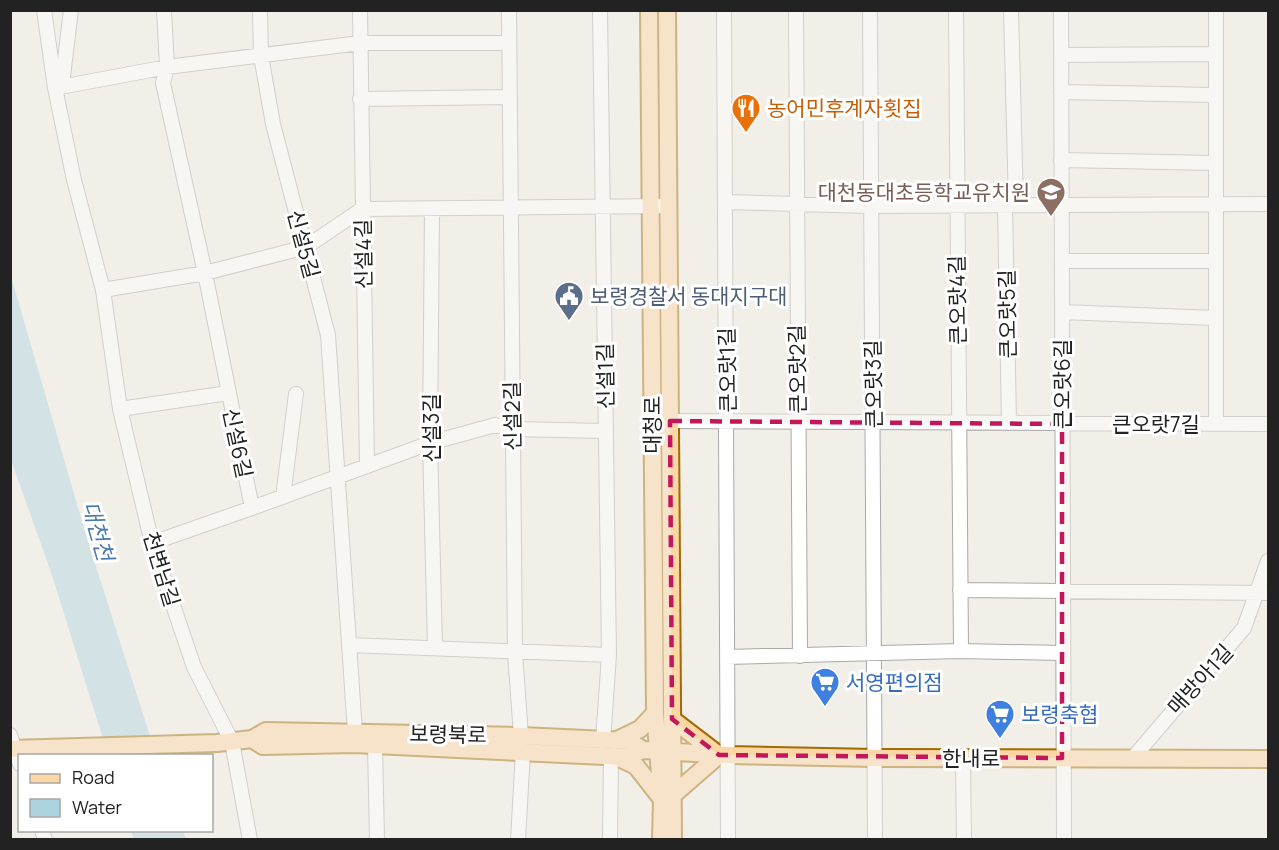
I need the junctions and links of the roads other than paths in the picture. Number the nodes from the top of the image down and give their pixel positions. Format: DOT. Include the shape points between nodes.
graph roads {
  1 [pos="44,10"];
  2 [pos="71,10"];
  3 [pos="164,10"];
  4 [pos="260,10"];
  5 [pos="360,10"];
  6 [pos="509,10"];
  7 [pos="600,10"];
  8 [pos="649,10"];
  9 [pos="667,10"];
  10 [pos="724,10"];
  11 [pos="796,10"];
  12 [pos="870,10"];
  13 [pos="956,10"];
  14 [pos="1011,10"];
  15 [pos="1061,10"];
  16 [pos="1215,10"];
  17 [pos="360,43"];
  18 [pos="508,43"];
  19 [pos="1215,54"];
  20 [pos="1061,55"];
  21 [pos="261,56"];
  22 [pos="167,67"];
  23 [pos="55,88"];
  24 [pos="1061,92"];
  25 [pos="1215,95"];
  26 [pos="509,97"];
  27 [pos="360,99"];
  28 [pos="1061,160"];
  29 [pos="1215,163"];
  30 [pos="725,202"];
  31 [pos="1061,204"];
  32 [pos="1269,204"];
  33 [pos="796,205"];
  34 [pos="956,205"];
  35 [pos="1010,205"];
  36 [pos="1216,205"];
  37 [pos="510,206"];
  38 [pos="651,206"];
  39 [pos="668,206"];
  40 [pos="870,206"];
  41 [pos="602,208"];
  42 [pos="362,209"];
  43 [pos="432,209"];
  44 [pos="306,247"];
  45 [pos="1062,261"];
  46 [pos="1215,261"];
  47 [pos="205,273"];
  48 [pos="103,290"];
  49 [pos="1062,312"];
  50 [pos="1215,318"];
  51 [pos="228,393"];
  52 [pos="296,394"];
  53 [pos="120,410"];
  54 [pos="670,421"];
  55 [pos="727,421"];
  56 [pos="798,422"];
  57 [pos="873,422"];
  58 [pos="959,423"];
  59 [pos="1009,423"];
  60 [pos="1062,424"];
  61 [pos="1216,424"];
  62 [pos="1269,424"];
  63 [pos="513,429"];
  64 [pos="606,430"];
  65 [pos="430,442"];
  66 [pos="367,465"];
  67 [pos="336,478"];
  68 [pos="283,497"];
  69 [pos="252,508"];
  70 [pos="152,543"];
  71 [pos="1269,561"];
  72 [pos="960,590"];
  73 [pos="1062,590"];
  74 [pos="1263,592"];
  75 [pos="349,645"];
  76 [pos="435,647"];
  77 [pos="961,651"];
  78 [pos="875,652"];
  79 [pos="515,653"];
  80 [pos="1062,653"];
  81 [pos="609,655"];
  82 [pos="800,656"];
  83 [pos="727,657"];
  84 [pos="655,713"];
  85 [pos="672,719"];
  86 [pos="355,732"];
  87 [pos="252,739"];
  88 [pos="224,743"];
  89 [pos="522,743"];
  90 [pos="375,745"];
  91 [pos="14,749"];
  92 [pos="611,749"];
  93 [pos="659,751"];
  94 [pos="724,755"];
  95 [pos="875,758"];
  96 [pos="963,758"];
  97 [pos="1062,758"];
  98 [pos="1132,759"];
  99 [pos="1269,759"];
  100 [pos="667,797"];
  101 [pos="250,840"];
  102 [pos="377,840"];
  103 [pos="518,840"];
  104 [pos="610,840"];
  105 [pos="661,840"];
  106 [pos="673,840"];
  107 [pos="728,840"];
  108 [pos="875,840"];
  109 [pos="964,840"];
  110 [pos="1064,840"];
  1 -- 23 [label="street, 천변남길"];
  2 -- 23 [label="street" via="63,76"];
  3 -- 22 [label="street, 신설6길"];
  4 -- 21 [label="street, 신설5길"];
  5 -- 17 [label="street, 신설4길"];
  6 -- 18 [label="street, 신설2길"];
  7 -- 41 [label="street, 신설1길"];
  8 -- 38 [label="main road, 대청로"];
  9 -- 39 [label="main road, 대청로"];
  10 -- 30 [label="street, 큰오랏1길"];
  11 -- 33 [label="street, 큰오랏2길"];
  12 -- 40 [label="street, 큰오랏3길"];
  13 -- 34 [label="street, 큰오랏4길"];
  14 -- 35 [label="street, 큰오랏5길"];
  15 -- 20 [label="street, 큰오랏6길"];
  16 -- 19 [label="street, 큰오랏7길"];
  17 -- 18 [label="street"];
  17 -- 21 [label="street"];
  17 -- 27 [label="street, 신설4길"];
  18 -- 26 [label="street, 신설2길"];
  19 -- 20 [label="street"];
  19 -- 25 [label="street, 큰오랏7길"];
  20 -- 24 [label="street, 큰오랏6길"];
  21 -- 22 [label="street"];
  21 -- 44 [label="street, 신설5길" via="273,124"];
  22 -- 23 [label="street"];
  22 -- 47 [label="street, 신설6길" via="163,83"];
  23 -- 48 [label="street, 천변남길"];
  24 -- 25 [label="street"];
  24 -- 28 [label="street, 큰오랏6길"];
  25 -- 29 [label="street, 큰오랏7길"];
  26 -- 27 [label="street"];
  26 -- 37 [label="street, 신설2길"];
  27 -- 42 [label="street, 신설4길"];
  28 -- 29 [label="street"];
  28 -- 31 [label="street, 큰오랏6길"];
  29 -- 36 [label="street, 큰오랏7길"];
  30 -- 33 [label="street"];
  30 -- 55 [label="street, 큰오랏1길"];
  31 -- 35 [label="street"];
  31 -- 36 [label="street"];
  31 -- 45 [label="street, 큰오랏6길"];
  32 -- 36 [label="street"];
  33 -- 40 [label="street"];
  33 -- 56 [label="street, 큰오랏2길"];
  34 -- 35 [label="street"];
  34 -- 40 [label="street"];
  34 -- 58 [label="street, 큰오랏4길"];
  35 -- 59 [label="street, 큰오랏5길"];
  36 -- 46 [label="street, 큰오랏7길"];
  37 -- 41 [label="street"];
  37 -- 43 [label="street"];
  37 -- 63 [label="street, 신설2길"];
  38 -- 39 [label="street"];
  38 -- 41 [label="street"];
  38 -- 84 [label="main road, 대청로"];
  39 -- 54 [label="main road, 대청로"];
  40 -- 57 [label="street, 큰오랏3길"];
  41 -- 64 [label="street, 신설1길"];
  42 -- 43 [label="street"];
  42 -- 44 [label="street"];
  42 -- 66 [label="street, 신설4길"];
  43 -- 65 [label="street, 신설3길"];
  44 -- 47 [label="street"];
  44 -- 67 [label="street, 신설5길" via="328,335"];
  45 -- 46 [label="street"];
  45 -- 49 [label="street, 큰오랏6길"];
  46 -- 50 [label="street, 큰오랏7길"];
  47 -- 48 [label="street"];
  47 -- 51 [label="street, 신설6길"];
  48 -- 53 [label="street, 천변남길"];
  49 -- 50 [label="street"];
  49 -- 60 [label="street, 큰오랏6길"];
  50 -- 61 [label="street, 큰오랏7길"];
  51 -- 53 [label="street"];
  51 -- 69 [label="street, 신설6길"];
  52 -- 68 [label="street"];
  53 -- 70 [label="street, 천변남길"];
  54 -- 55 [label="street, 큰오랏7길"];
  54 -- 85 [label="main road, 대청로"];
  55 -- 56 [label="street, 큰오랏7길"];
  55 -- 83 [label="street, 큰오랏1길"];
  56 -- 57 [label="street, 큰오랏7길"];
  56 -- 82 [label="street, 큰오랏2길"];
  57 -- 58 [label="street, 큰오랏7길"];
  57 -- 78 [label="street, 큰오랏3길"];
  58 -- 59 [label="street, 큰오랏7길"];
  58 -- 72 [label="street, 큰오랏4길"];
  59 -- 60 [label="street, 큰오랏7길"];
  60 -- 61 [label="street, 큰오랏7길"];
  60 -- 73 [label="street, 큰오랏6길"];
  61 -- 62 [label="street"];
  63 -- 64 [label="street"];
  63 -- 65 [label="street" via="495,425"];
  63 -- 79 [label="street, 신설2길"];
  64 -- 81 [label="street, 신설1길"];
  65 -- 66 [label="street"];
  65 -- 76 [label="street, 신설3길"];
  66 -- 67 [label="street"];
  67 -- 68 [label="street"];
  67 -- 75 [label="street, 신설5길"];
  68 -- 69 [label="street"];
  69 -- 70 [label="street, 신설6길"];
  70 -- 88 [label="street, 천변남길"];
  71 -- 74 [label="street, 매방아1길"];
  72 -- 73 [label="street"];
  72 -- 77 [label="street, 큰오랏4길"];
  73 -- 74 [label="street"];
  73 -- 80 [label="street, 큰오랏6길"];
  74 -- 98 [label="street, 매방아1길" via="1244,628"];
  75 -- 76 [label="street"];
  75 -- 86 [label="street, 신설5길"];
  76 -- 79 [label="street"];
  77 -- 78 [label="street"];
  77 -- 80 [label="street"];
  78 -- 82 [label="street"];
  78 -- 95 [label="street, 큰오랏3길"];
  79 -- 81 [label="street"];
  79 -- 89 [label="street, 신설2길"];
  80 -- 97 [label="street, 큰오랏6길"];
  81 -- 92 [label="street, 신설1길"];
  82 -- 83 [label="street"];
  83 -- 94 [label="street, 큰오랏1길"];
  84 -- 92 [label="main road"];
  84 -- 93 [label="main road, 대청로"];
  85 -- 93 [label="main road, 대청로"];
  85 -- 94 [label="main road"];
  86 -- 87 [label="main road, 보령북로" via="266,731"];
  86 -- 89 [label="main road, 보령북로"];
  87 -- 88 [label="main road, 보령북로"];
  87 -- 90 [label="main road, 보령북로" via="263,746"];
  88 -- 91 [label="main road, 보령북로"];
  88 -- 101 [label="street, 천변남길"];
  89 -- 90 [label="main road, 보령북로"];
  89 -- 92 [label="main road, 보령북로"];
  89 -- 103 [label="street, 신설2길"];
  90 -- 102 [label="street"];
  92 -- 93 [label="main road, 보령북로" via="625,757"];
  92 -- 100 [label="main road" via="636,766"];
  92 -- 104 [label="street, 신설1길"];
  93 -- 94 [label="main road, 한내로"];
  93 -- 100 [label="main road, 대청로"];
  94 -- 95 [label="main road, 한내로"];
  94 -- 100 [label="main road"];
  94 -- 107 [label="street, 큰오랏1길"];
  95 -- 96 [label="main road, 한내로"];
  95 -- 108 [label="street, 큰오랏3길"];
  96 -- 97 [label="main road, 한내로"];
  96 -- 109 [label="street"];
  97 -- 98 [label="main road, 한내로"];
  97 -- 110 [label="street, 큰오랏6길"];
  98 -- 99 [label="main road, 한내로"];
  100 -- 105 [label="main road, 대청로"];
  100 -- 106 [label="main road, 대청로"];
}
